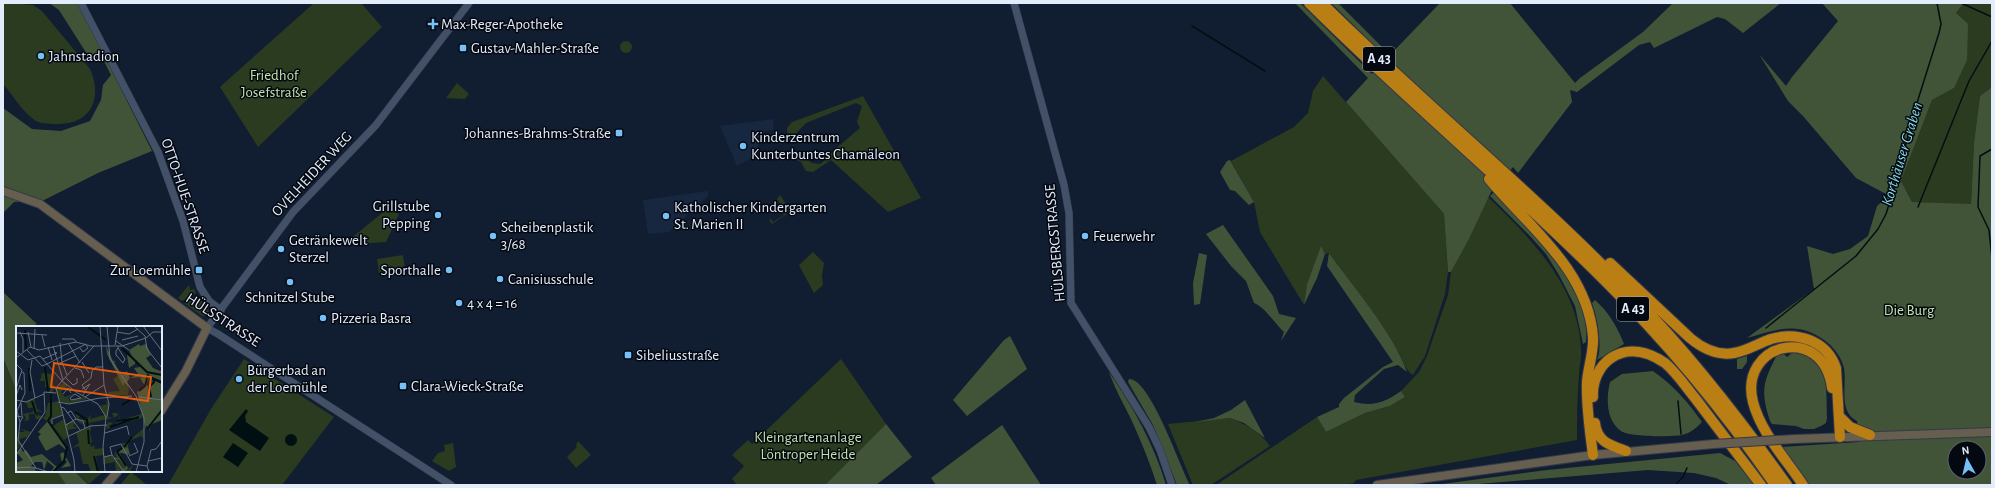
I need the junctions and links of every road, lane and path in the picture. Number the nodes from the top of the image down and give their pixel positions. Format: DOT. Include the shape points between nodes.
graph roads {
  1 [pos="80,3"];
  2 [pos="469,3"];
  3 [pos="1014,3"];
  4 [pos="1309,3"];
  5 [pos="1322,3"];
  6 [pos="1469,154"];
  7 [pos="3,191"];
  8 [pos="1567,230"];
  9 [pos="220,310"];
  10 [pos="207,328"];
  11 [pos="162,409"];
  12 [pos="1839,416"];
  13 [pos="1992,432"];
  14 [pos="1596,433"];
  15 [pos="1870,435"];
  16 [pos="1837,437"];
  17 [pos="1626,452"];
  18 [pos="1596,455"];
  19 [pos="117,472"];
  20 [pos="106,485"];
  21 [pos="451,485"];
  22 [pos="1172,485"];
  23 [pos="1377,485"];
  24 [pos="1761,485"];
  25 [pos="1775,485"];
  26 [pos="1787,485"];
  27 [pos="1803,485"];
  1 -- 9 [label="street, OTTO-HUE-STRASSE" via="158,152 183,221 200,287"];
  2 -- 9 [label="street, OVELHEIDER WEG" via="376,126 293,212"];
  3 -- 22 [label="street, HÜLSBERGSTRASSE" via="1064,185 1068,213 1071,303 1150,427"];
  4 -- 6 [label="highway, A 43" via="1364,58"];
  5 -- 8 [label="highway, A 43" via="1366,47"];
  6 -- 18 [label="highway" via="1559,257 1584,299 1593,338 1587,398"];
  6 -- 25 [label="highway, A 43" via="1571,247 1649,326 1719,409"];
  7 -- 10 [label="main road, HÜLSSTRASSE" via="40,204"];
  8 -- 12 [label="highway" via="1587,243 1700,346 1720,353 1734,353 1771,340 1789,337 1805,338 1818,344 1833,360 1836,368"];
  8 -- 26 [label="highway, A 43" via="1680,347"];
  9 -- 10 [label="street, OVELHEIDER WEG"];
  10 -- 11 [label="main road, OVELHEIDER WEG" via="186,371"];
  10 -- 21 [label="street, HÜLSSTRASSE"];
  12 -- 15 [label="highway" via="1850,427"];
  12 -- 16 [label="highway"];
  13 -- 15 [label="main road"];
  14 -- 17 [label="highway" via="1610,445"];
  14 -- 18 [label="highway"];
  14 -- 24 [label="highway" via="1592,394 1601,367 1623,352 1636,351 1651,355 1666,364 1685,386"];
  15 -- 16 [label="main road"];
  16 -- 17 [label="main road, bridge"];
  16 -- 27 [label="highway" via="1831,379 1822,361 1806,349 1795,346 1778,349 1763,358 1757,366 1752,383 1755,410 1767,434"];
  17 -- 18 [label="main road"];
  18 -- 23 [label="main road"];
  19 -- 20 [label="main road"];
}
